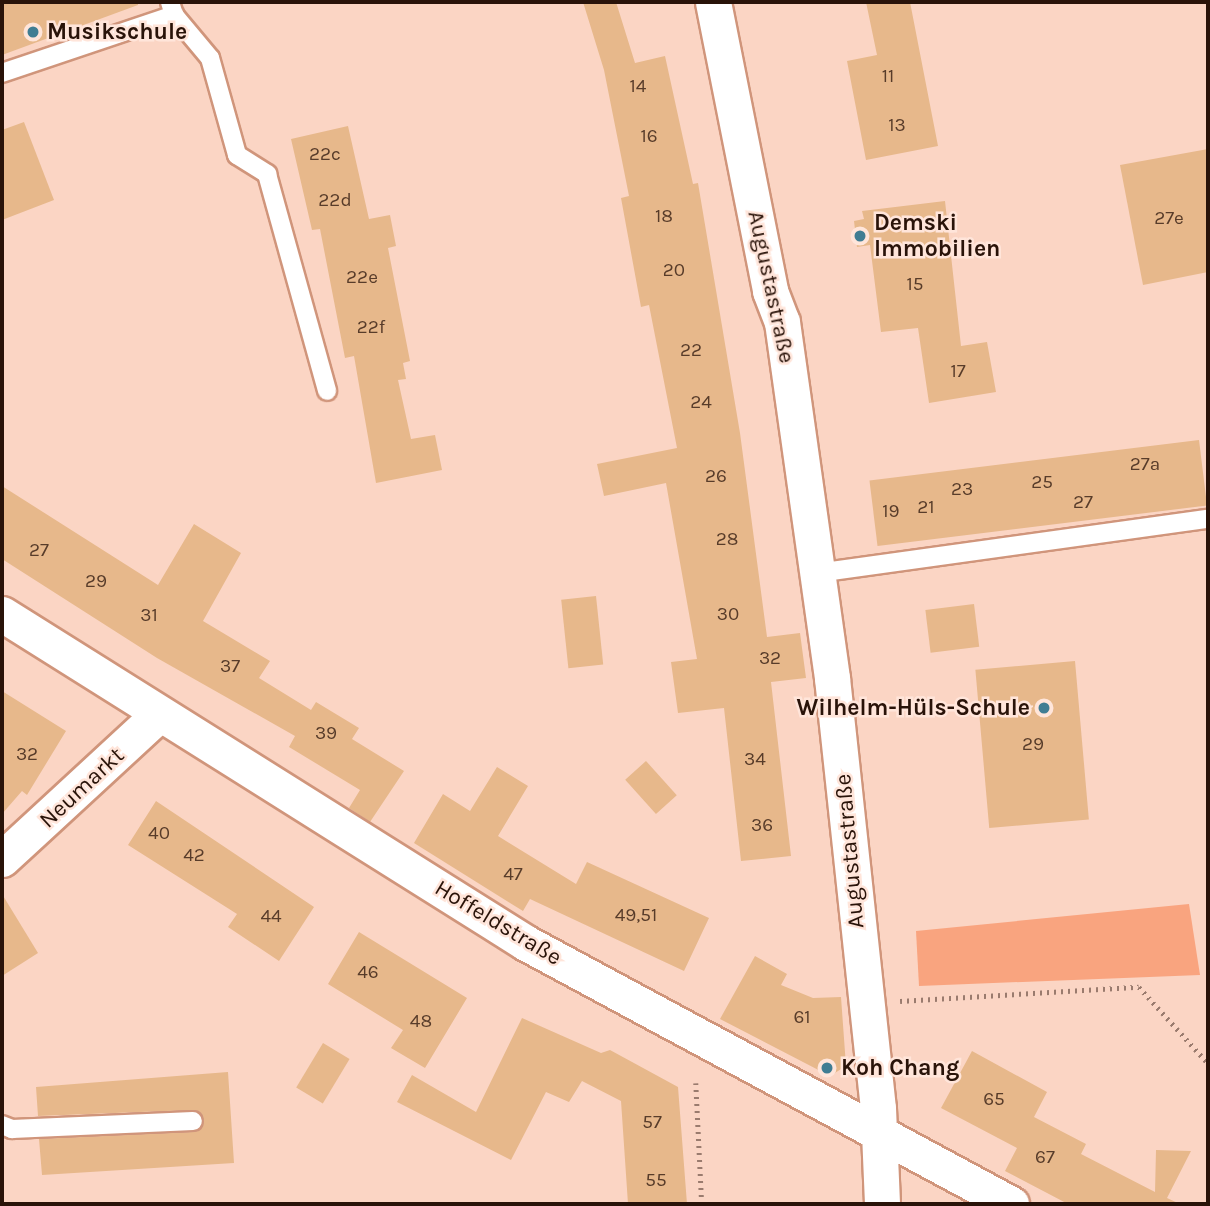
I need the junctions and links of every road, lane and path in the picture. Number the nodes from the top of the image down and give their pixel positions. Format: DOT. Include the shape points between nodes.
graph roads {
  1 [pos="713,2"];
  2 [pos="172,8"];
  3 [pos="2,74"];
  4 [pos="327,391"];
  5 [pos="1208,519"];
  6 [pos="817,573"];
  7 [pos="2,614"];
  8 [pos="159,713"];
  9 [pos="2,859"];
  10 [pos="898,1001"];
  11 [pos="1208,1063"];
  12 [pos="696,1083"];
  13 [pos="193,1121"];
  14 [pos="2,1125"];
  15 [pos="880,1129"];
  16 [pos="702,1204"];
  17 [pos="882,1204"];
  18 [pos="1011,1204"];
  1 -- 6 [label="street, Augustastraße" via="770,291 782,322"];
  2 -- 3 [label="lane"];
  2 -- 4 [label="lane" via="210,58 237,155 267,174"];
  5 -- 6 [label="lane"];
  6 -- 15 [label="street, Augustastraße" via="854,856"];
  7 -- 8 [label="street, Hoffeldstraße"];
  8 -- 9 [label="street, Neumarkt"];
  8 -- 15 [label="street, Hoffeldstraße" via="526,943"];
  10 -- 11 [label="path" via="1139,987"];
  12 -- 16 [label="path"];
  13 -- 14 [label="lane" via="12,1129"];
  15 -- 17 [label="street, Augustastraße"];
  15 -- 18 [label="street, Hoffeldstraße"];
}
